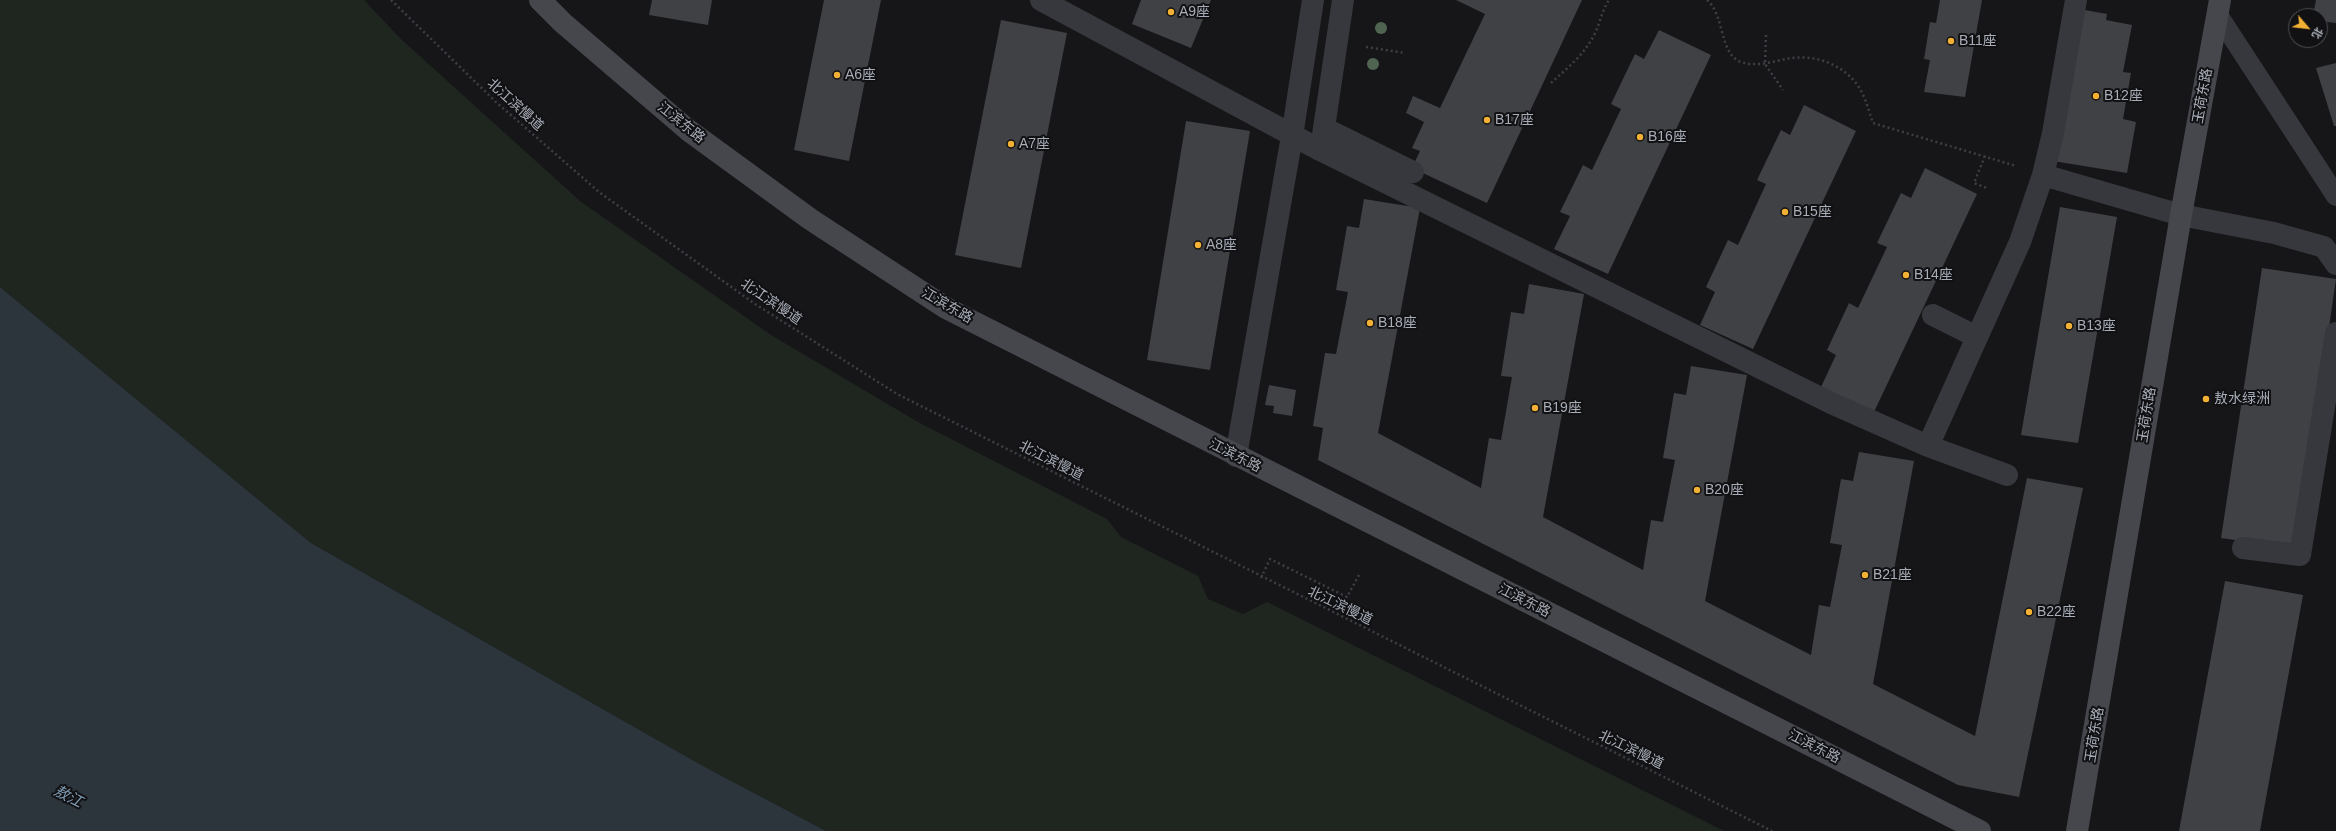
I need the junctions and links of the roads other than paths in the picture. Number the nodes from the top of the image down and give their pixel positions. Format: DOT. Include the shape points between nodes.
graph roads {
  1 [pos="540,0"];
  2 [pos="1041,0"];
  3 [pos="1313,0"];
  4 [pos="1343,0"];
  5 [pos="2076,0"];
  6 [pos="2219,8"];
  7 [pos="1324,128"];
  8 [pos="1292,136"];
  9 [pos="1320,150"];
  10 [pos="1413,172"];
  11 [pos="2042,175"];
  12 [pos="2336,196"];
  13 [pos="2180,215"];
  14 [pos="2336,264"];
  15 [pos="1933,315"];
  16 [pos="2336,333"];
  17 [pos="1977,337"];
  18 [pos="2329,415"];
  19 [pos="1928,446"];
  20 [pos="1236,456"];
  21 [pos="2007,475"];
  22 [pos="2243,548"];
  23 [pos="1980,831"];
  24 [pos="2077,831"];
  1 -- 20 [label="main road, 江滨东路" via="563,23 688,130 810,219 946,308"];
  2 -- 8 [label="street"];
  3 -- 8 [label="street"];
  4 -- 7 [label="street"];
  5 -- 11 [label="street" via="2053,133"];
  6 -- 12 [label="lane"];
  6 -- 13 [label="main road, 玉荷东路"];
  7 -- 9 [label="street"];
  7 -- 10 [label="street"];
  8 -- 9 [label="street"];
  8 -- 20 [label="street"];
  9 -- 19 [label="street" via="1832,403"];
  11 -- 13 [label="street"];
  11 -- 17 [label="street" via="2020,242"];
  13 -- 14 [label="street" via="2274,233 2324,247"];
  13 -- 24 [label="main road, 玉荷东路"];
  15 -- 17 [label="street"];
  16 -- 18 [label="street"];
  17 -- 19 [label="street"];
  18 -- 22 [label="street" via="2300,555"];
  19 -- 21 [label="street"];
  20 -- 23 [label="main road, 江滨东路"];
}
